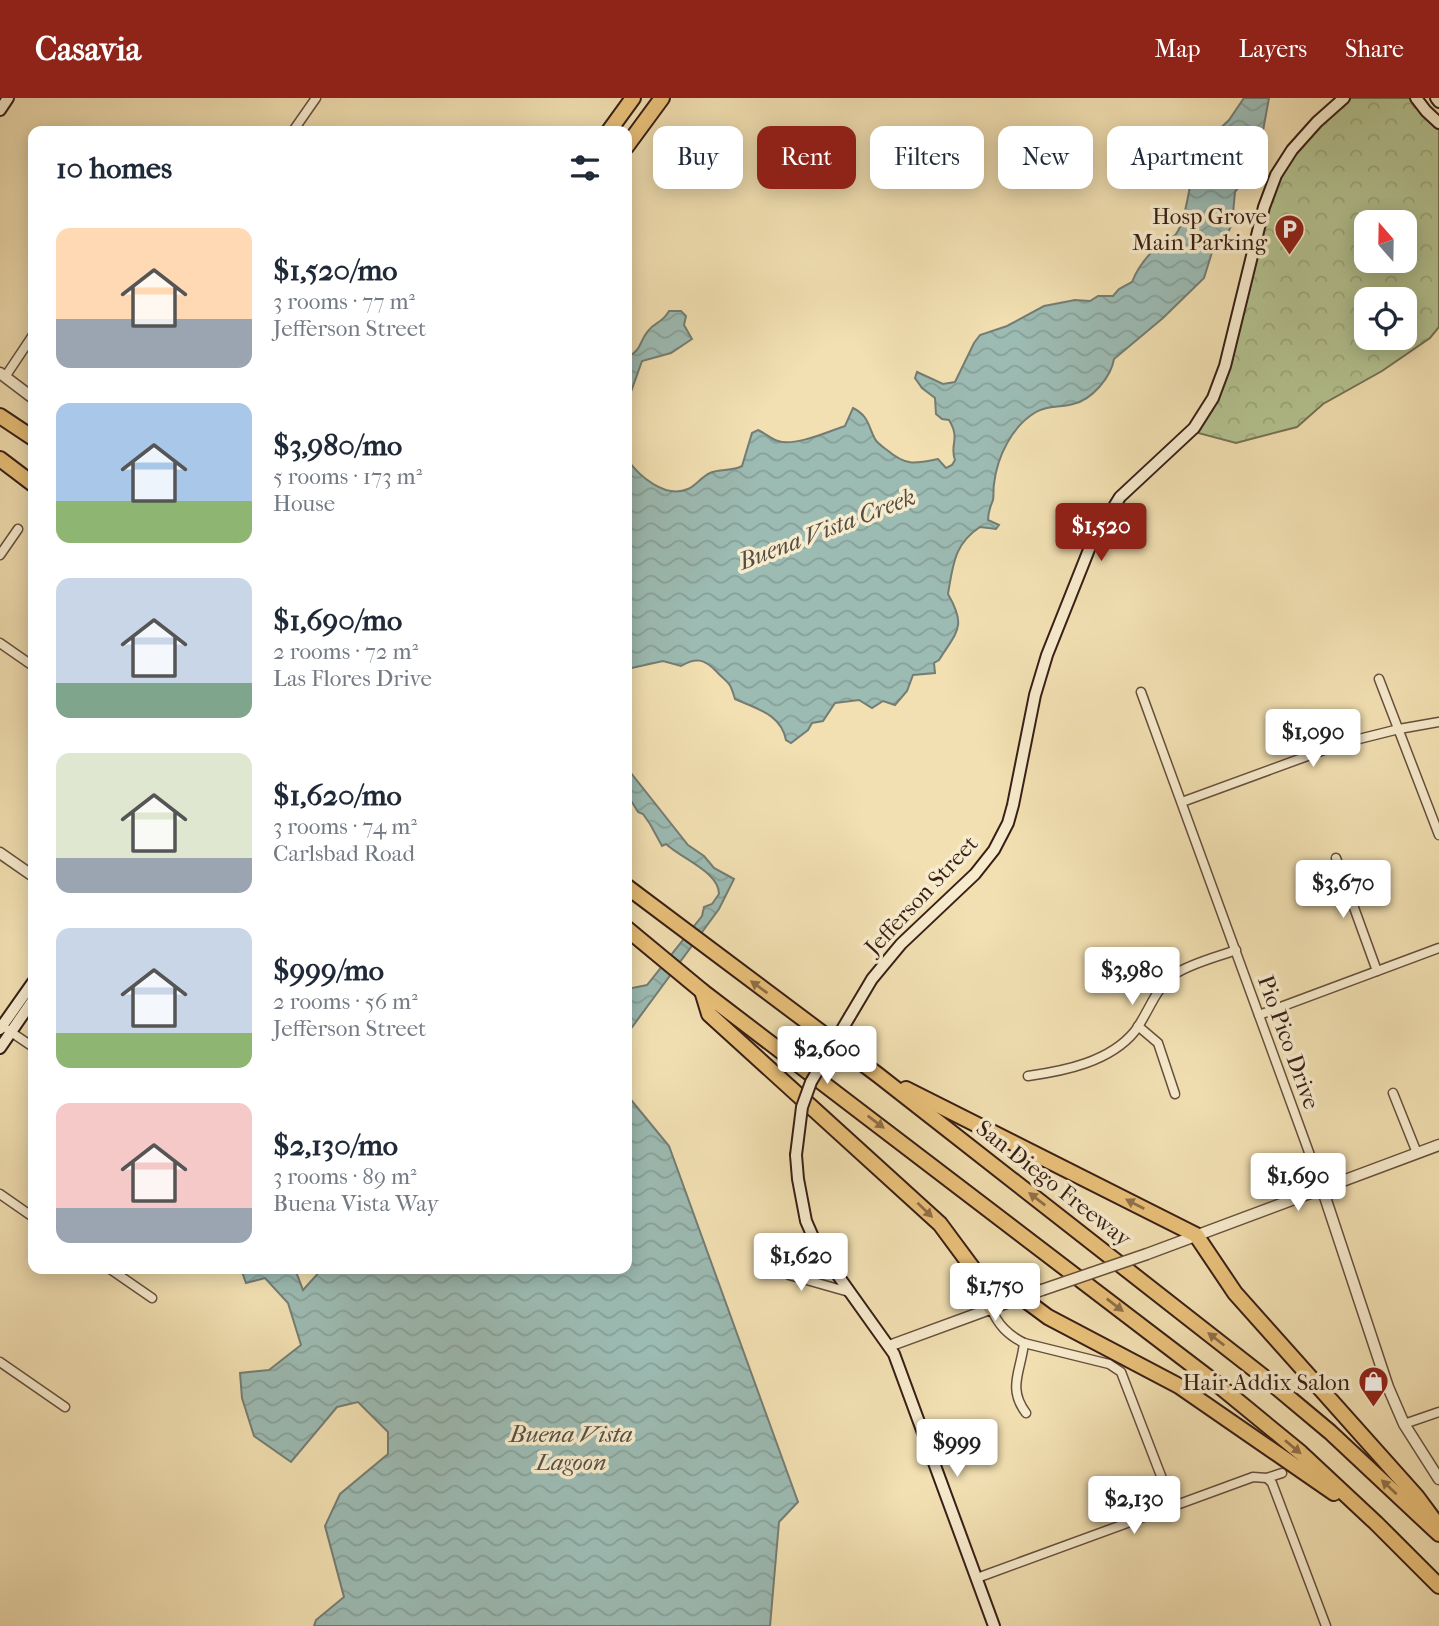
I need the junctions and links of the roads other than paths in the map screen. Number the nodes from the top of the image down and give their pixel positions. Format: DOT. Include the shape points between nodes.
graph roads {
  1 [pos="8,98"];
  2 [pos="316,98"];
  3 [pos="633,98"];
  4 [pos="662,98"];
  5 [pos="1344,98"];
  6 [pos="1416,98"];
  7 [pos="0,110"];
  8 [pos="1439,123"];
  9 [pos="296,126"];
  10 [pos="613,126"];
  11 [pos="632,139"];
  12 [pos="28,341"];
  13 [pos="2,375"];
  14 [pos="28,394"];
  15 [pos="6,419"];
  16 [pos="28,430"];
  17 [pos="28,434"];
  18 [pos="2,461"];
  19 [pos="28,480"];
  20 [pos="18,529"];
  21 [pos="0,555"];
  22 [pos="0,643"];
  23 [pos="28,663"];
  24 [pos="1379,679"];
  25 [pos="1141,692"];
  26 [pos="1439,722"];
  27 [pos="1399,729"];
  28 [pos="1182,802"];
  29 [pos="1439,835"];
  30 [pos="0,853"];
  31 [pos="1336,858"];
  32 [pos="28,873"];
  33 [pos="632,891"];
  34 [pos="632,933"];
  35 [pos="1439,948"];
  36 [pos="1236,950"];
  37 [pos="1377,971"];
  38 [pos="28,990"];
  39 [pos="702,991"];
  40 [pos="28,1005"];
  41 [pos="1259,1015"];
  42 [pos="1138,1026"];
  43 [pos="3,1028"];
  44 [pos="28,1043"];
  45 [pos="0,1048"];
  46 [pos="878,1075"];
  47 [pos="1028,1076"];
  48 [pos="1393,1093"];
  49 [pos="1175,1094"];
  50 [pos="1439,1145"];
  51 [pos="1417,1153"];
  52 [pos="1322,1188"];
  53 [pos="0,1194"];
  54 [pos="28,1214"];
  55 [pos="1196,1235"];
  56 [pos="770,1260"];
  57 [pos="117,1274"];
  58 [pos="849,1292"];
  59 [pos="1021,1297"];
  60 [pos="152,1298"];
  61 [pos="992,1308"];
  62 [pos="1024,1343"];
  63 [pos="889,1346"];
  64 [pos="0,1362"];
  65 [pos="65,1407"];
  66 [pos="1439,1412"];
  67 [pos="1026,1413"];
  68 [pos="1404,1424"];
  69 [pos="1282,1473"];
  70 [pos="1267,1478"];
  71 [pos="1439,1479"];
  72 [pos="1173,1507"];
  73 [pos="1376,1523"];
  74 [pos="1439,1527"];
  75 [pos="1439,1534"];
  76 [pos="976,1578"];
  77 [pos="1439,1586"];
  78 [pos="994,1626"];
  79 [pos="1326,1626"];
  1 -- 7 [label="main road"];
  2 -- 9 [label="street"];
  3 -- 10 [label="highway"];
  4 -- 11 [label="highway"];
  5 -- 58 [label="main road, Jefferson Street, bridge" via="1292,150 1276,175 1213,398 1194,428 1120,497 1093,542 1047,655 1013,805 994,850 872,979 811,1082 802,1107 797,1179 817,1246"];
  6 -- 8 [label="main road"];
  12 -- 13 [label="street"];
  13 -- 14 [label="street"];
  15 -- 16 [label="highway"];
  15 -- 17 [label="highway"];
  18 -- 19 [label="highway"];
  20 -- 21 [label="street"];
  22 -- 23 [label="street"];
  24 -- 27 [label="street"];
  25 -- 28 [label="street, Pio Pico Drive"];
  26 -- 27 [label="street"];
  27 -- 28 [label="street" via="1343,743"];
  27 -- 29 [label="street"];
  28 -- 36 [label="street, Pio Pico Drive"];
  30 -- 32 [label="street"];
  31 -- 37 [label="street"];
  46 -- 33 [label="highway, San Diego Freeway, one-way"];
  34 -- 39 [label="highway"];
  35 -- 37 [label="street"];
  36 -- 41 [label="street, Pio Pico Drive"];
  36 -- 42 [label="street" via="1178,972 1163,984"];
  37 -- 41 [label="street"];
  38 -- 43 [label="main road"];
  39 -- 61 [label="highway, one-way" via="709,1014 940,1224 981,1279"];
  39 -- 73 [label="highway, one-way" via="1217,1384"];
  40 -- 43 [label="main road"];
  41 -- 52 [label="street, Pio Pico Drive"];
  42 -- 47 [label="street" via="1111,1052"];
  42 -- 49 [label="street" via="1158,1043"];
  43 -- 44 [label="street"];
  43 -- 45 [label="main road"];
  55 -- 46 [label="highway, one-way"];
  75 -- 46 [label="highway, San Diego Freeway, one-way" via="1269,1381"];
  48 -- 51 [label="street"];
  50 -- 51 [label="street"];
  51 -- 52 [label="street"];
  52 -- 55 [label="street"];
  52 -- 68 [label="street, Pio Pico Drive"];
  53 -- 54 [label="street"];
  55 -- 59 [label="street, bridge"];
  55 -- 74 [label="highway" via="1235,1293"];
  56 -- 58 [label="street" via="789,1275"];
  57 -- 60 [label="street"];
  58 -- 63 [label="main road, Jefferson Street"];
  59 -- 61 [label="street"];
  59 -- 73 [label="highway" via="1048,1317 1180,1386"];
  61 -- 62 [label="street" via="996,1321"];
  61 -- 63 [label="street"];
  62 -- 67 [label="street" via="1015,1388"];
  62 -- 72 [label="street" via="1109,1364 1121,1372"];
  63 -- 76 [label="main road, Jefferson Street"];
  64 -- 65 [label="street"];
  66 -- 68 [label="street"];
  68 -- 71 [label="street, Pio Pico Drive"];
  69 -- 70 [label="street"];
  70 -- 72 [label="street" via="1253,1478"];
  70 -- 79 [label="street"];
  72 -- 76 [label="street"];
  73 -- 77 [label="highway"];
  76 -- 78 [label="main road, Jefferson Street"];
}
